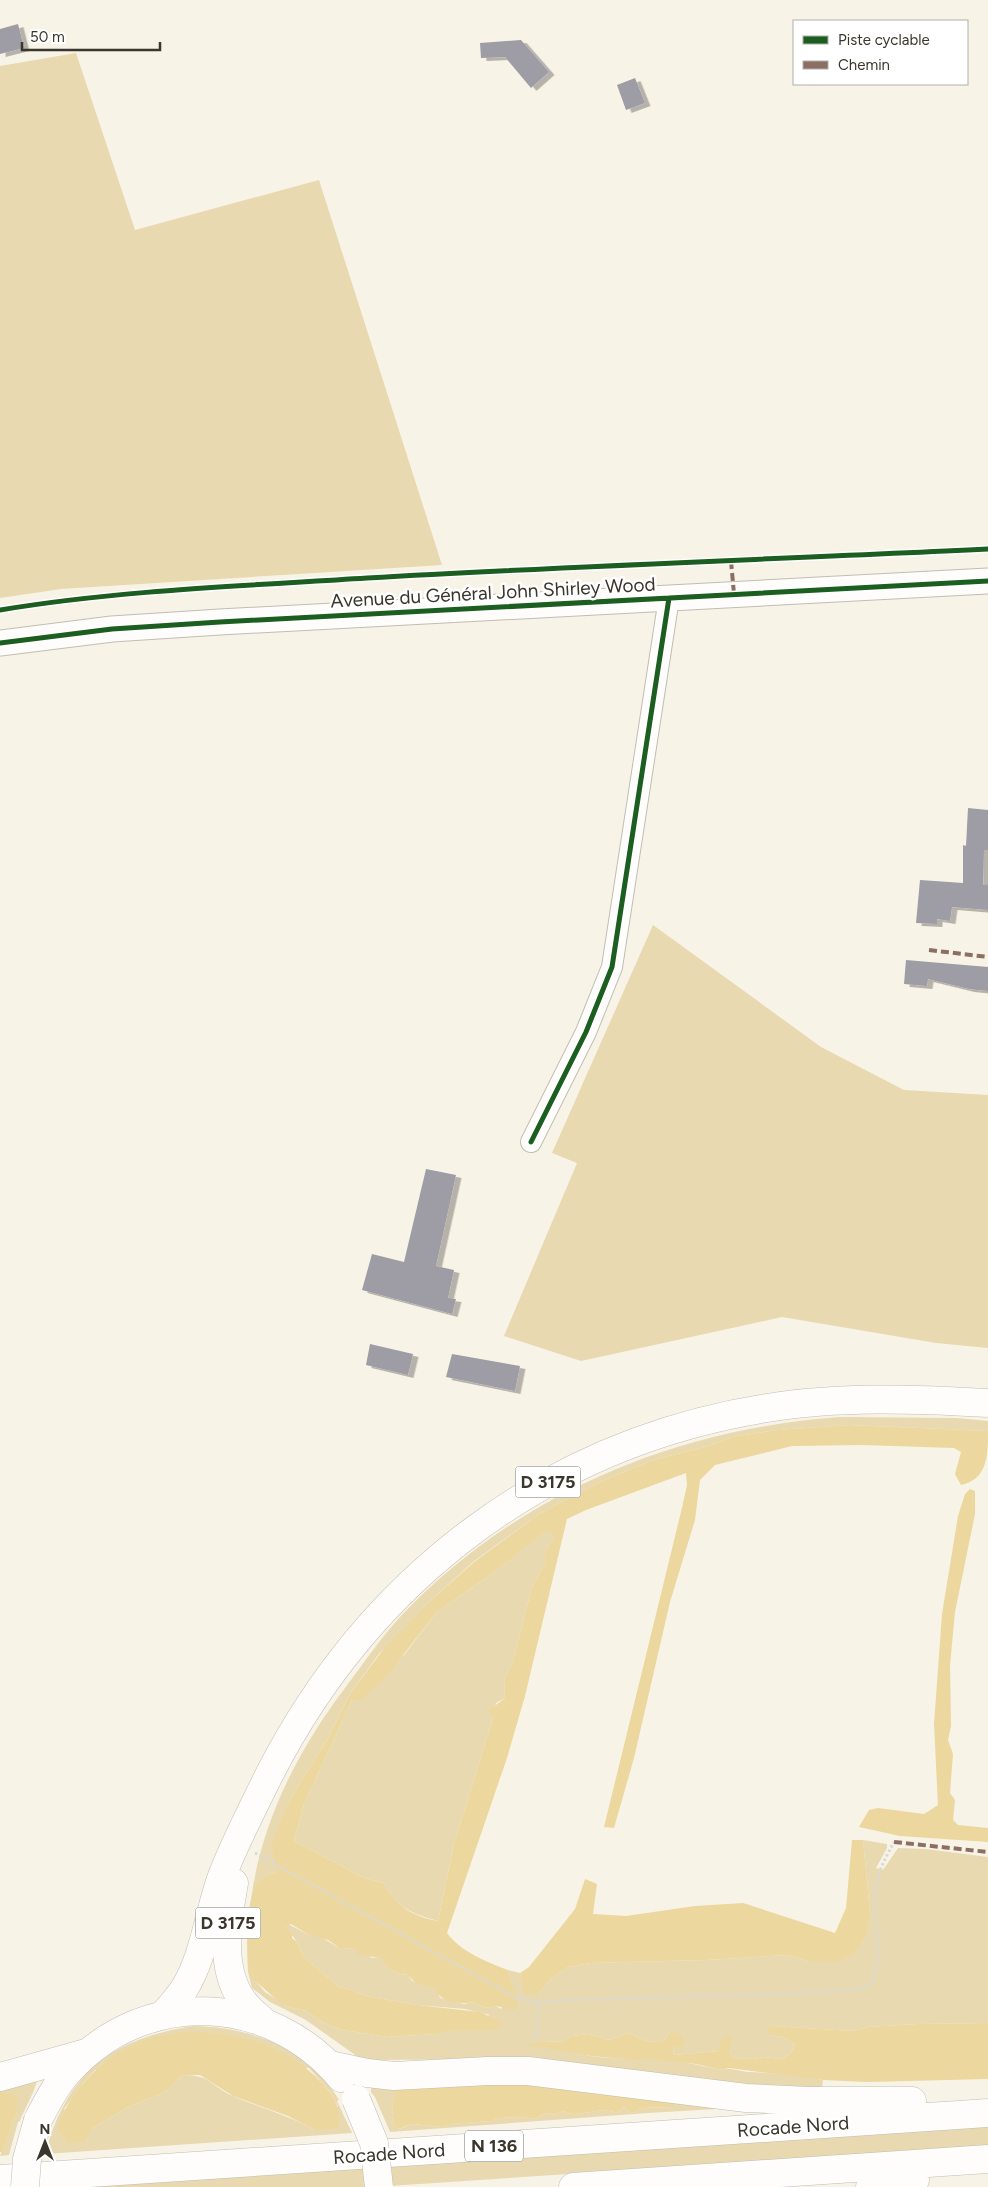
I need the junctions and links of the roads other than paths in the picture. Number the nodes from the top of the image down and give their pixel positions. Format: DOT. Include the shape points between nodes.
graph roads {
  1 [pos="988,581"];
  2 [pos="669,598"];
  3 [pos="0,643"];
  4 [pos="531,1142"];
  5 [pos="988,1403"];
  6 [pos="252,1814"];
  7 [pos="162,2015"];
  8 [pos="265,2022"];
  9 [pos="88,2052"];
  10 [pos="330,2065"];
  11 [pos="0,2076"];
  12 [pos="988,2098"];
  13 [pos="988,2113"];
  14 [pos="988,2159"];
  15 [pos="988,2173"];
  16 [pos="0,2179"];
  17 [pos="25,2187"];
  18 [pos="379,2187"];
  19 [pos="573,2187"];
  20 [pos="870,2187"];
  1 -- 2 [label="street, Avenue du Général John Shirley Wood"];
  2 -- 3 [label="street, Avenue du Général John Shirley Wood" via="194,623 62,634"];
  2 -- 4 [label="street" via="612,967 586,1032"];
  5 -- 6 [label="highway, D 3175" via="863,1400 768,1408 668,1431 595,1458 556,1477 503,1509 447,1550 393,1599 342,1657 303,1714"];
  6 -- 7 [label="highway" via="222,1875 192,1973 184,1989"];
  6 -- 8 [label="highway, D 3175" via="229,1911 228,1963 239,1994"];
  7 -- 8 [label="highway" via="214,2011"];
  7 -- 9 [label="highway" via="119,2032"];
  8 -- 10 [label="highway" via="296,2038"];
  9 -- 11 [label="highway"];
  9 -- 17 [label="highway, bridge" via="51,2095 38,2120 27,2159"];
  10 -- 12 [label="highway" via="394,2076 528,2071 755,2098 893,2101"];
  10 -- 18 [label="highway, bridge" via="356,2099 374,2143"];
  13 -- 16 [label="highway, Rocade Nord / N 136"];
  14 -- 19 [label="highway"];
  15 -- 20 [label="highway"];
}
